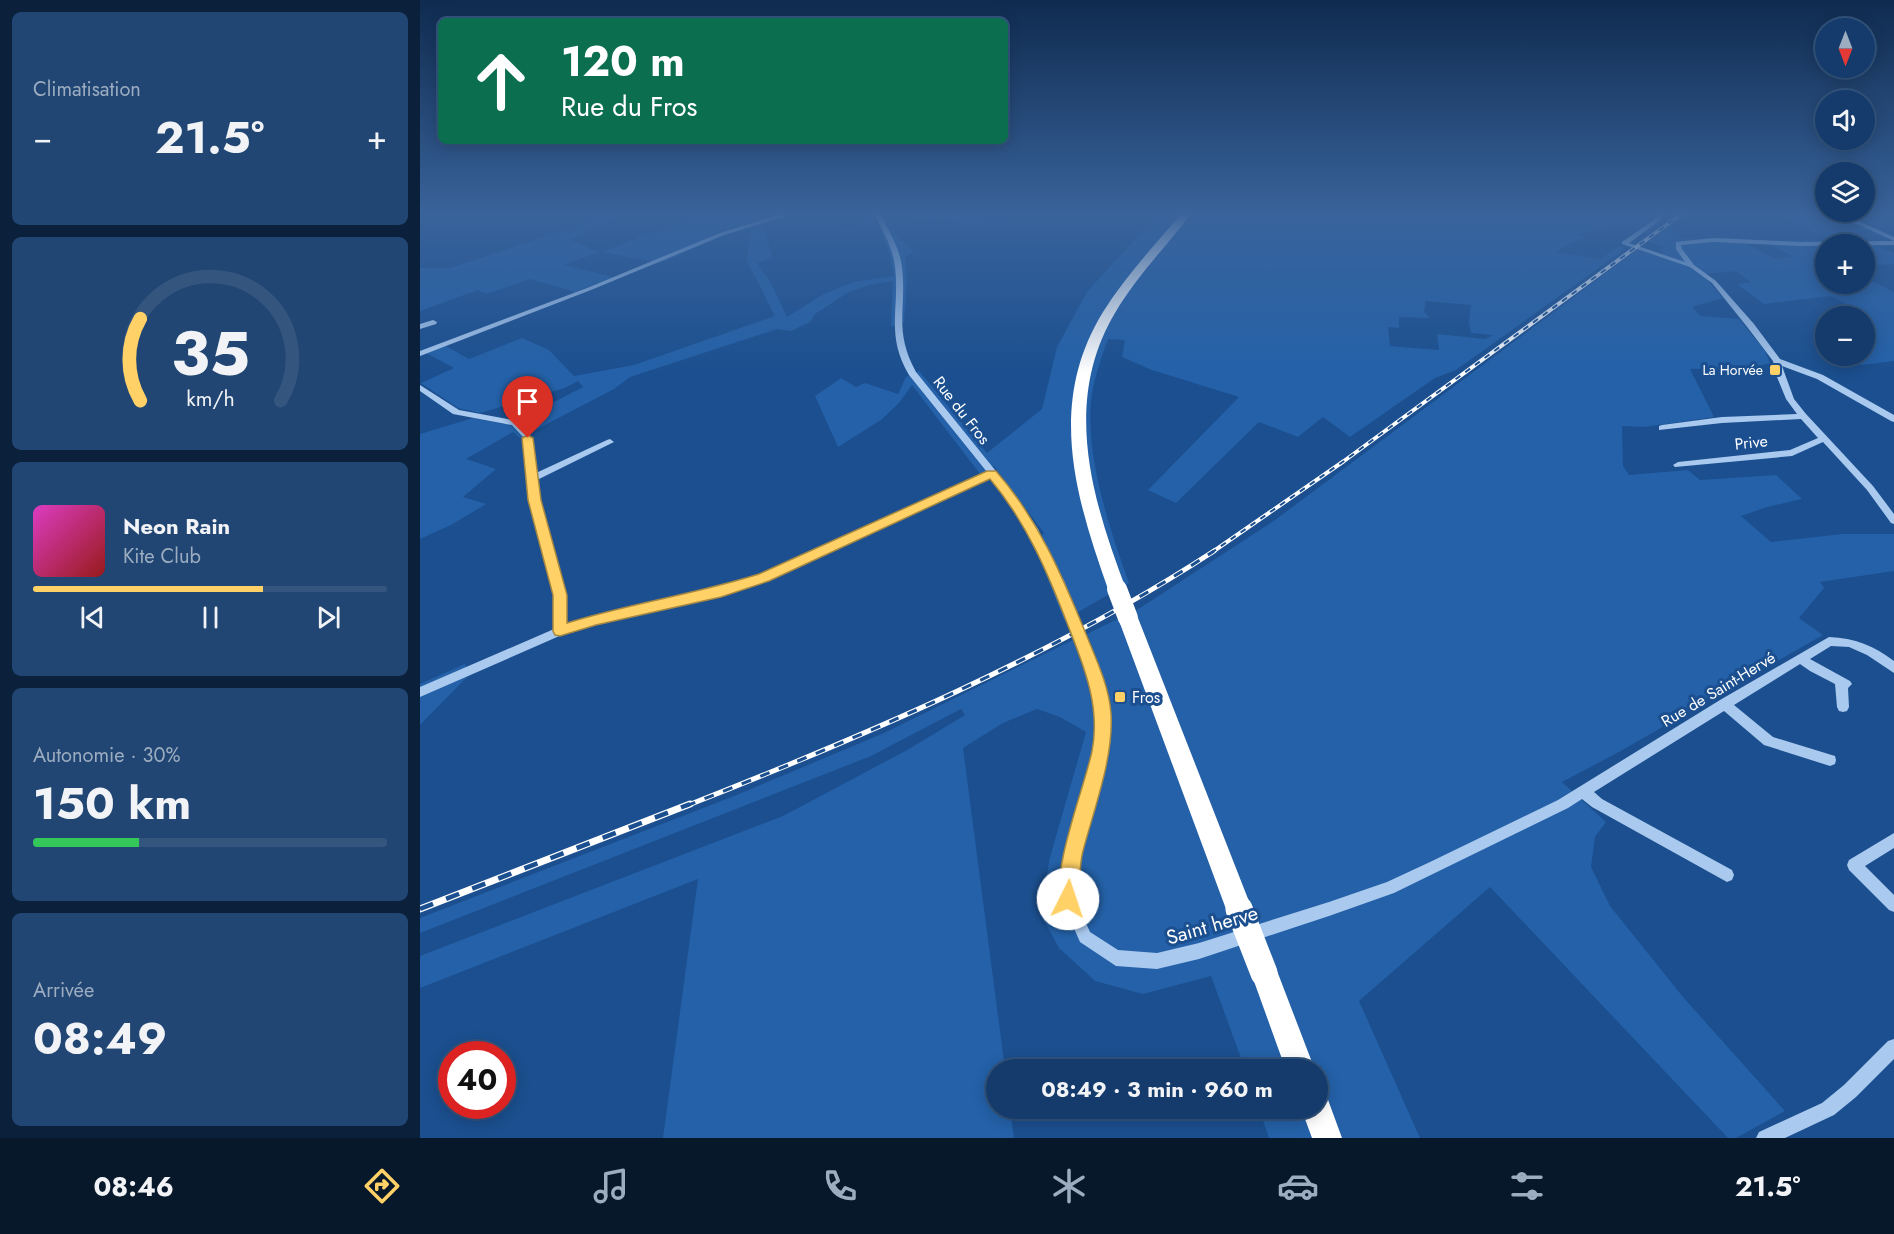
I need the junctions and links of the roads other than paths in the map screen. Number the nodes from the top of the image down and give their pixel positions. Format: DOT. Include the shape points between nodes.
graph roads {
  1 [pos="640,268"];
  2 [pos="899,268"];
  3 [pos="1143,268"];
  4 [pos="1695,268"];
  5 [pos="433,321"];
  6 [pos="420,327"];
  7 [pos="420,354"];
  8 [pos="1777,361"];
  9 [pos="420,387"];
  10 [pos="1803,416"];
  11 [pos="1894,419"];
  12 [pos="1662,428"];
  13 [pos="1825,438"];
  14 [pos="610,442"];
  15 [pos="1678,465"];
  16 [pos="992,473"];
  17 [pos="532,479"];
  18 [pos="1894,521"];
  19 [pos="560,631"];
  20 [pos="1800,658"];
  21 [pos="1894,668"];
  22 [pos="420,692"];
  23 [pos="1724,704"];
  24 [pos="1843,707"];
  25 [pos="1103,712"];
  26 [pos="1830,760"];
  27 [pos="1582,791"];
  28 [pos="1563,804"];
  29 [pos="1894,840"];
  30 [pos="1727,875"];
  31 [pos="1894,905"];
  32 [pos="1894,1047"];
  33 [pos="1297,1059"];
  34 [pos="1320,1119"];
  35 [pos="1327,1138"];
  36 [pos="1766,1138"];
  1 -- 7 [label="street"];
  2 -- 16 [label="street, Rue du Fros" via="898,345 902,357"];
  3 -- 33 [label="highway, bridge" via="1101,328 1088,358 1079,392 1077,438 1083,486 1117,589"];
  4 -- 8 [label="street" via="1714,282"];
  5 -- 6 [label="street"];
  8 -- 10 [label="street" via="1790,399"];
  8 -- 11 [label="street" via="1820,377"];
  9 -- 17 [label="street" via="456,412 514,423 528,438"];
  10 -- 12 [label="street"];
  10 -- 13 [label="street"];
  13 -- 15 [label="street, Prive" via="1792,453"];
  13 -- 18 [label="street"];
  14 -- 17 [label="street"];
  16 -- 19 [label="street" via="764,578"];
  16 -- 25 [label="street, Rue du Fros, bridge" via="1033,529 1058,582 1090,662"];
  17 -- 19 [label="street" via="560,595"];
  19 -- 22 [label="street"];
  20 -- 21 [label="street, Rue de Saint-Hervé" via="1829,641 1852,642 1870,648"];
  20 -- 23 [label="street, Rue de Saint-Hervé"];
  20 -- 24 [label="street" via="1844,682"];
  23 -- 26 [label="street" via="1769,741"];
  23 -- 27 [label="street, Rue de Saint-Hervé"];
  25 -- 28 [label="street, Saint herve" via="1101,750 1071,860 1068,899 1084,938 1116,958 1156,961 1199,951 1359,899 1436,867"];
  27 -- 28 [label="street, Rue de Saint-Hervé"];
  27 -- 30 [label="street"];
  29 -- 31 [label="street" via="1854,865"];
  32 -- 36 [label="street" via="1828,1109"];
  34 -- 35 [label="highway"];
}
